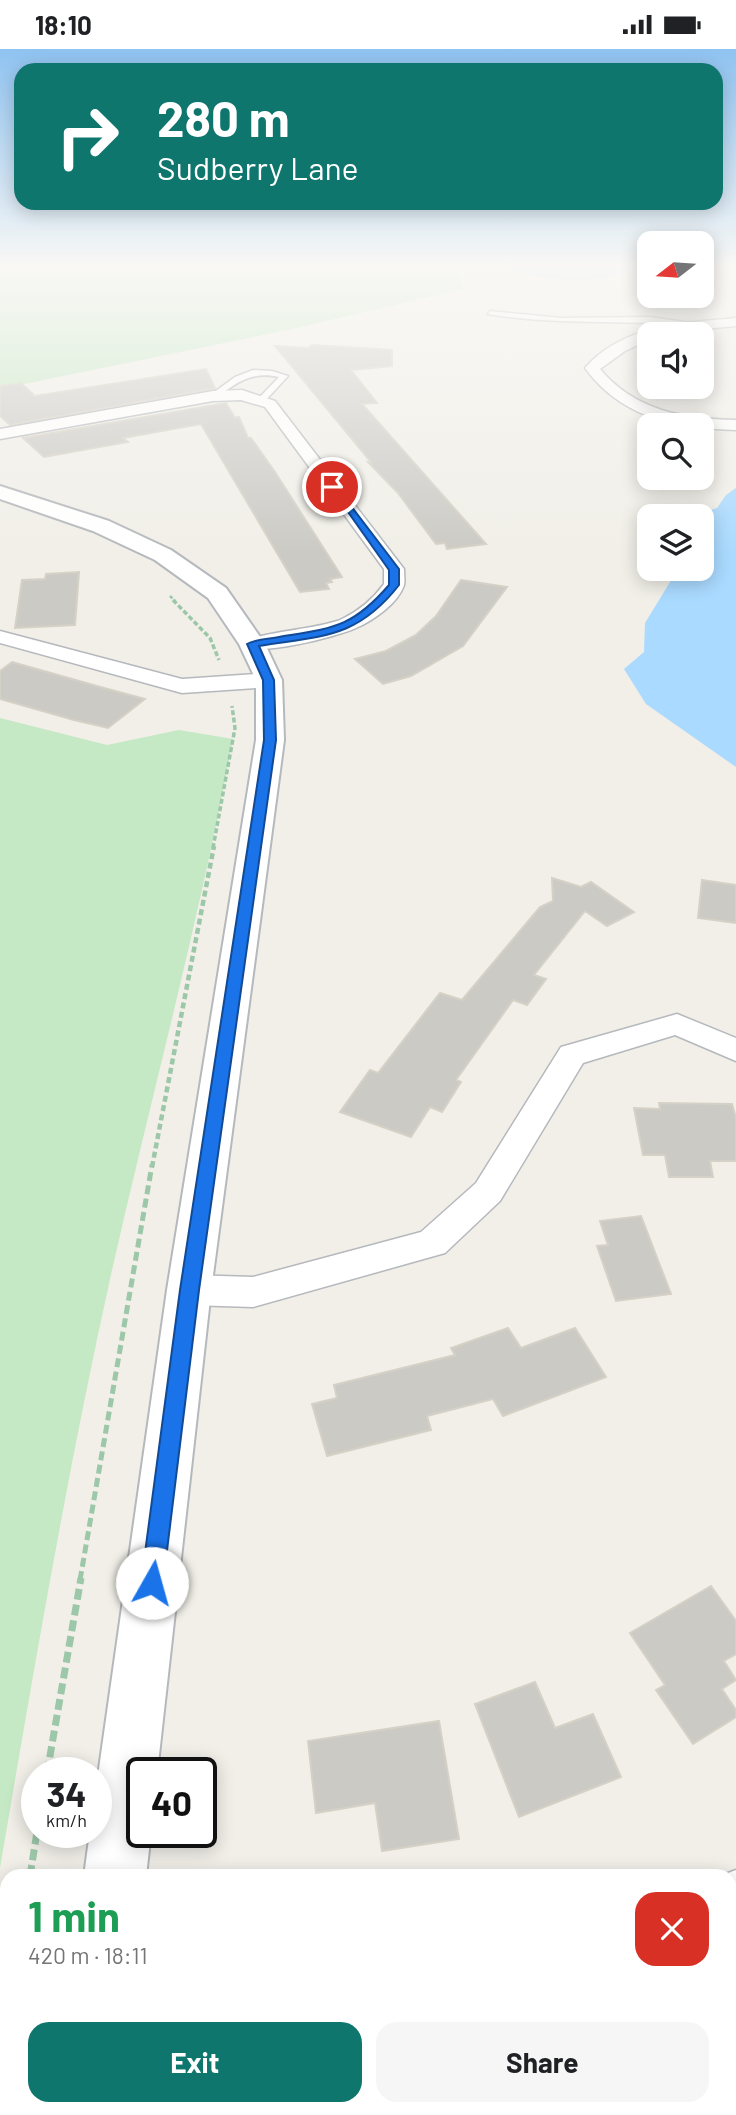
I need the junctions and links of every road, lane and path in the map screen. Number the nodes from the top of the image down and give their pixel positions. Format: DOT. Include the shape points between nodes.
graph roads {
  1 [pos="603,360"];
  2 [pos="213,396"];
  3 [pos="260,401"];
  4 [pos="736,425"];
  5 [pos="0,434"];
  6 [pos="0,492"];
  7 [pos="165,590"];
  8 [pos="0,637"];
  9 [pos="252,644"];
  10 [pos="269,680"];
  11 [pos="228,683"];
  12 [pos="736,1050"];
  13 [pos="190,1290"];
  14 [pos="50,1757"];
  15 [pos="34,1848"];
  16 [pos="31,1869"];
  17 [pos="116,1869"];
  1 -- 4 [label="street" via="592,368 605,387 626,404 662,416"];
  2 -- 3 [label="street" via="242,395"];
  2 -- 3 [label="lane" via="247,372 284,376"];
  2 -- 5 [label="street"];
  3 -- 9 [label="street" via="270,404 394,569 394,585 373,610 335,631"];
  6 -- 9 [label="street" via="101,526 163,555 217,593"];
  7 -- 11 [label="path" via="210,638"];
  8 -- 11 [label="street" via="182,686"];
  9 -- 10 [label="street"];
  10 -- 11 [label="street"];
  10 -- 13 [label="street" via="270,740"];
  11 -- 14 [label="path" via="235,728 224,795 169,1067"];
  12 -- 13 [label="street" via="677,1024 572,1055 488,1192 432,1243 253,1292"];
  13 -- 17 [label="street"];
  15 -- 16 [label="path"];
}
